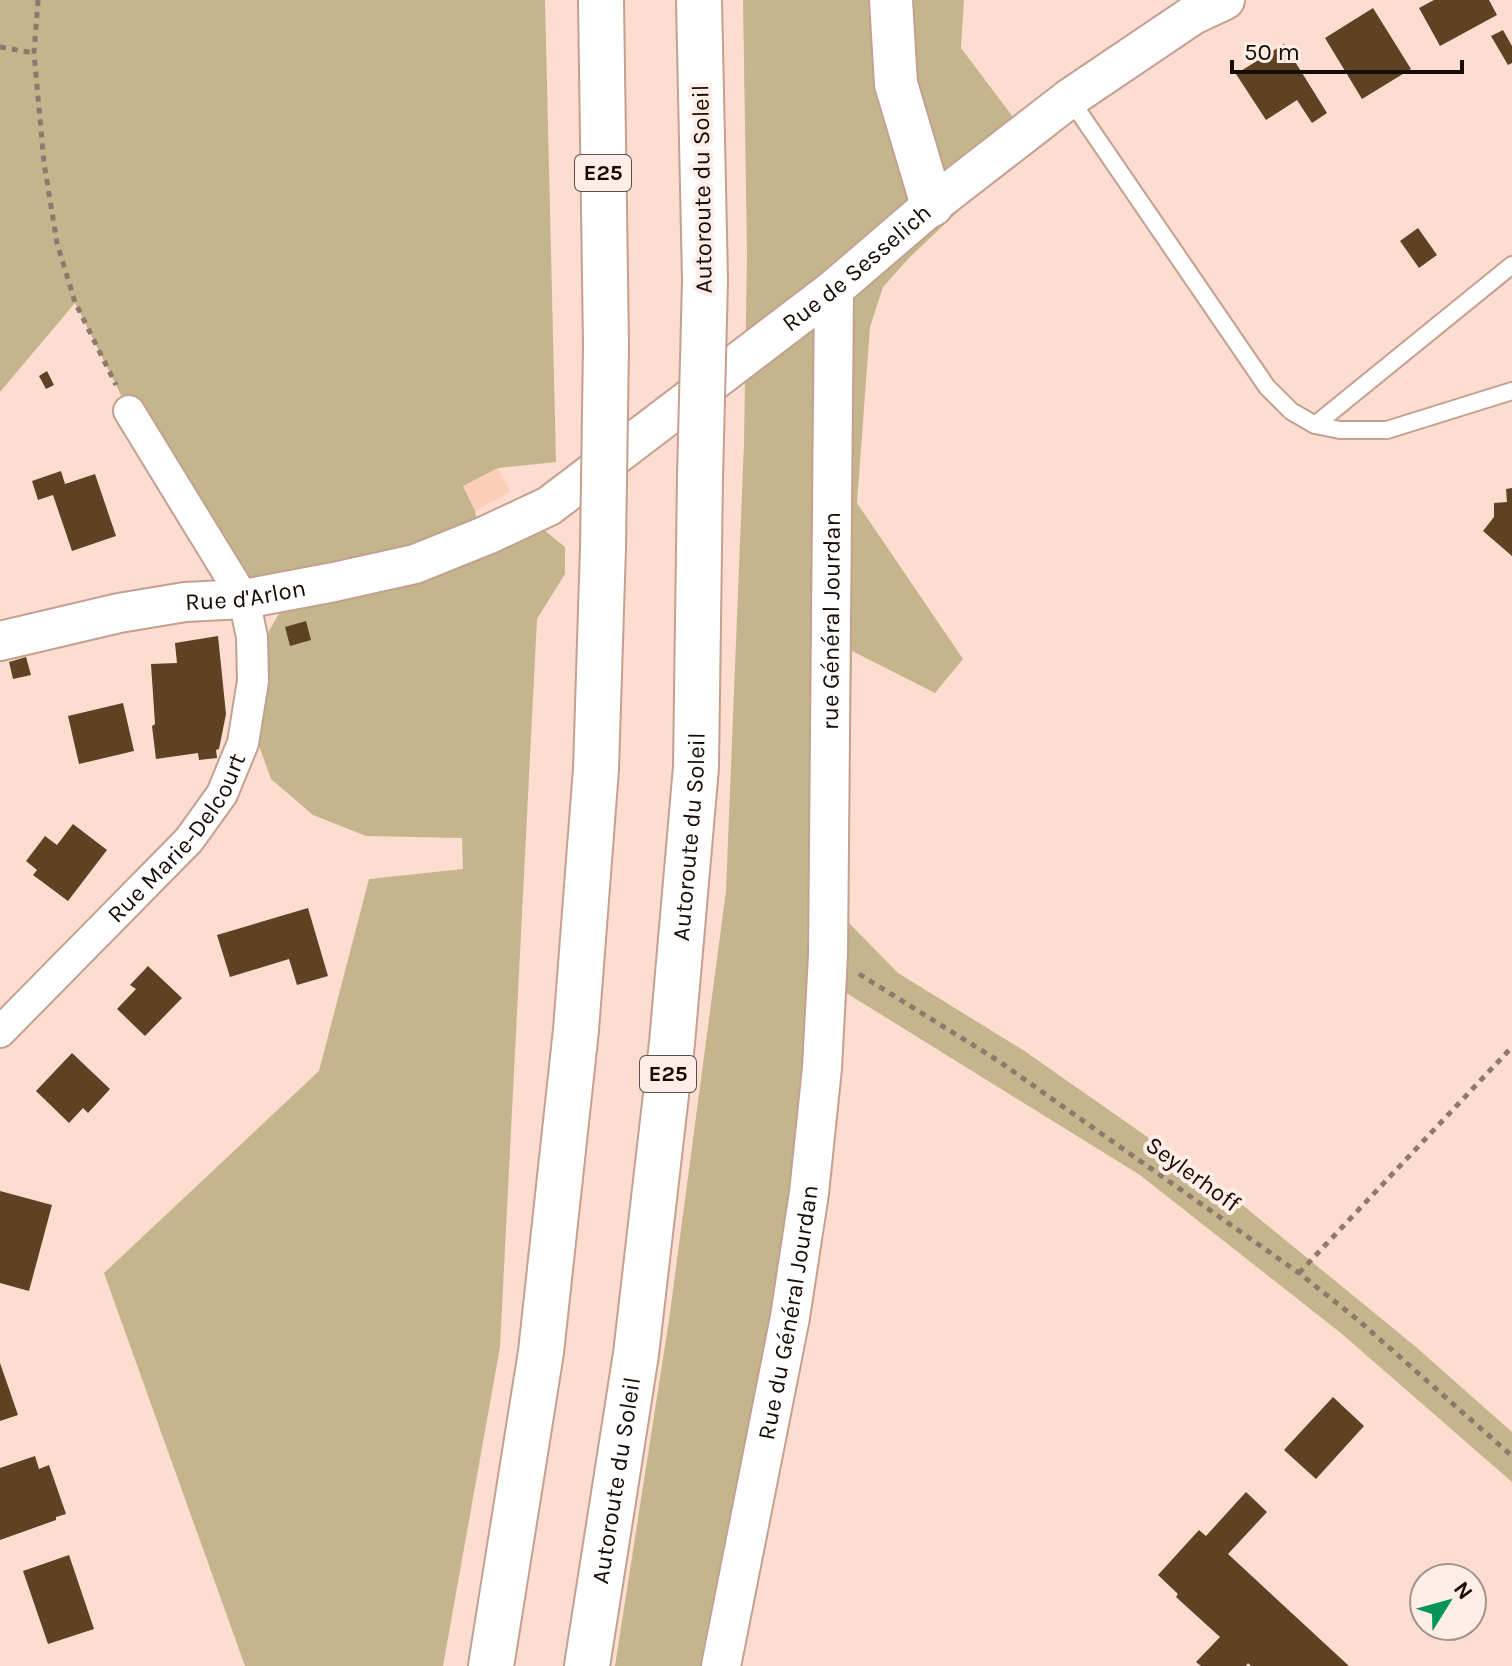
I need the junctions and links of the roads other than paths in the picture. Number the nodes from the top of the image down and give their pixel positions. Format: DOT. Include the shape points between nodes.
graph roads {
  1 [pos="601,0"];
  2 [pos="699,0"];
  3 [pos="891,0"];
  4 [pos="1225,0"];
  5 [pos="1070,98"];
  6 [pos="932,205"];
  7 [pos="1512,265"];
  8 [pos="834,289"];
  9 [pos="1512,375"];
  10 [pos="1507,392"];
  11 [pos="129,411"];
  12 [pos="1315,425"];
  13 [pos="487,535"];
  14 [pos="244,599"];
  15 [pos="0,641"];
  16 [pos="828,955"];
  17 [pos="0,1032"];
  18 [pos="491,1666"];
  19 [pos="587,1666"];
  20 [pos="721,1666"];
  1 -- 18 [label="highway, E25, bridge" via="606,346 596,769 576,1030 541,1352"];
  2 -- 19 [label="highway, Autoroute du Soleil / E25, bridge" via="705,280 696,767 672,1043 636,1354"];
  3 -- 6 [label="main road" via="896,84"];
  4 -- 5 [label="street, Rue de Sesselich" via="1193,15"];
  5 -- 6 [label="street, Rue de Sesselich"];
  5 -- 12 [label="lane" via="1267,387"];
  6 -- 8 [label="street, Rue de Sesselich"];
  7 -- 12 [label="lane"];
  8 -- 13 [label="street, Rue de Sesselich" via="549,506"];
  8 -- 16 [label="street, rue Général Jourdan"];
  9 -- 10 [label="lane"];
  10 -- 12 [label="lane" via="1387,430"];
  11 -- 14 [label="street, Rue Marie-Delcourt"];
  13 -- 14 [label="street, Rue d'Arlon" via="415,564"];
  14 -- 15 [label="street, Rue d'Arlon" via="119,613"];
  14 -- 17 [label="street, Rue Marie-Delcourt" via="253,681 243,743 222,794 189,840"];
  16 -- 20 [label="street, Rue du Général Jourdan" via="809,1193 790,1317"];
}
